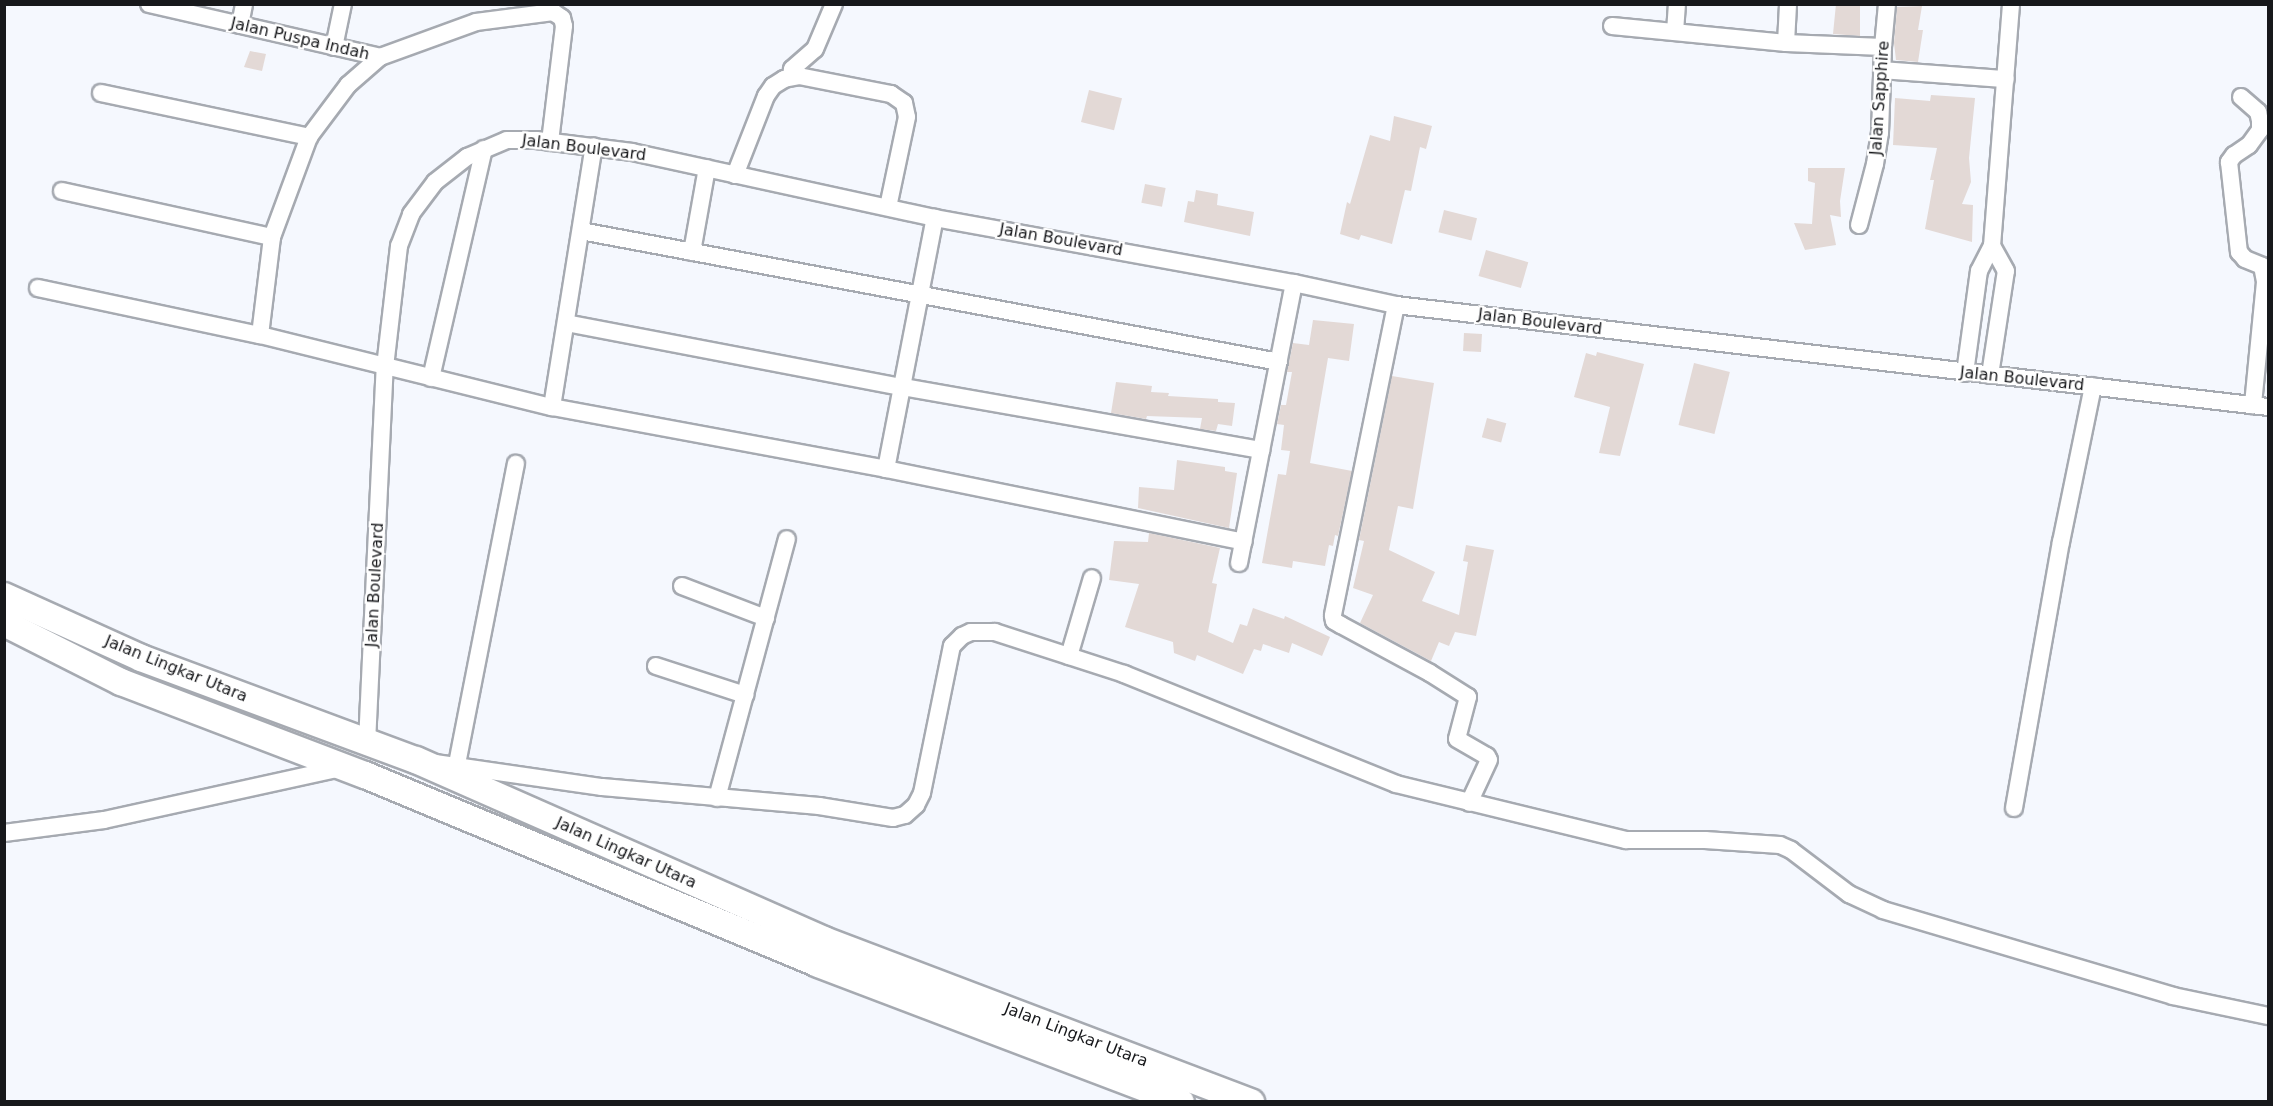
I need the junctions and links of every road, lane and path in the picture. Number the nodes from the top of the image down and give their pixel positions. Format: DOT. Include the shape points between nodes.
graph roads {
  1 [pos="149,4"];
  2 [pos="244,4"];
  3 [pos="344,4"];
  4 [pos="834,4"];
  5 [pos="1677,4"];
  6 [pos="1788,4"];
  7 [pos="1887,4"];
  8 [pos="2011,4"];
  9 [pos="240,25"];
  10 [pos="1612,26"];
  11 [pos="1675,32"];
  12 [pos="1786,42"];
  13 [pos="334,47"];
  14 [pos="1882,47"];
  15 [pos="380,57"];
  16 [pos="1882,70"];
  17 [pos="791,76"];
  18 [pos="2006,79"];
  19 [pos="101,93"];
  20 [pos="2241,97"];
  21 [pos="309,137"];
  22 [pos="550,142"];
  23 [pos="594,146"];
  24 [pos="484,149"];
  25 [pos="707,168"];
  26 [pos="735,175"];
  27 [pos="62,192"];
  28 [pos="888,207"];
  29 [pos="935,218"];
  30 [pos="1859,225"];
  31 [pos="581,231"];
  32 [pos="272,237"];
  33 [pos="1992,246"];
  34 [pos="692,252"];
  35 [pos="1294,283"];
  36 [pos="38,288"];
  37 [pos="921,296"];
  38 [pos="1396,305"];
  39 [pos="566,323"];
  40 [pos="260,335"];
  41 [pos="1279,362"];
  42 [pos="385,367"];
  43 [pos="1965,373"];
  44 [pos="1990,375"];
  45 [pos="431,378"];
  46 [pos="2093,386"];
  47 [pos="903,387"];
  48 [pos="2261,406"];
  49 [pos="552,407"];
  50 [pos="1261,450"];
  51 [pos="516,464"];
  52 [pos="886,469"];
  53 [pos="788,539"];
  54 [pos="1244,542"];
  55 [pos="1239,563"];
  56 [pos="1092,578"];
  57 [pos="682,585"];
  58 [pos="4,596"];
  59 [pos="766,618"];
  60 [pos="4,624"];
  61 [pos="1069,656"];
  62 [pos="656,666"];
  63 [pos="200,680"];
  64 [pos="745,695"];
  65 [pos="185,707"];
  66 [pos="367,743"];
  67 [pos="416,760"];
  68 [pos="457,764"];
  69 [pos="342,767"];
  70 [pos="717,798"];
  71 [pos="1469,803"];
  72 [pos="2014,807"];
  73 [pos="4,833"];
  74 [pos="605,843"];
  75 [pos="592,870"];
  76 [pos="2268,1016"];
  77 [pos="1181,1101"];
  78 [pos="1251,1101"];
  1 -- 9 [label="street, Jalan Puspa Indah"];
  2 -- 9 [label="street"];
  3 -- 13 [label="street"];
  4 -- 17 [label="street" via="815,49 792,69"];
  5 -- 11 [label="street"];
  6 -- 12 [label="street"];
  7 -- 14 [label="street, Jalan Sapphire"];
  8 -- 18 [label="street"];
  9 -- 13 [label="street, Jalan Puspa Indah"];
  10 -- 11 [label="street"];
  11 -- 12 [label="street"];
  12 -- 14 [label="street"];
  13 -- 15 [label="street, Jalan Puspa Indah"];
  14 -- 16 [label="street, Jalan Sapphire"];
  15 -- 21 [label="street" via="348,85"];
  15 -- 22 [label="street" via="476,22 553,12 562,18 564,26"];
  16 -- 18 [label="street"];
  16 -- 30 [label="street, Jalan Sapphire" via="1880,133"];
  17 -- 26 [label="street" via="777,82 766,96"];
  17 -- 28 [label="street" via="891,94 904,103 907,117"];
  18 -- 33 [label="street"];
  19 -- 21 [label="street"];
  20 -- 48 [label="street" via="2258,112 2260,121 2260,130 2249,145 2229,162 2239,252 2262,266 2265,282"];
  21 -- 32 [label="street"];
  22 -- 23 [label="street, Jalan Boulevard"];
  22 -- 24 [label="street, Jalan Boulevard" via="507,140"];
  23 -- 25 [label="street, Jalan Boulevard"];
  23 -- 31 [label="street"];
  24 -- 42 [label="street, Jalan Boulevard" via="466,157 435,182 411,214 399,246"];
  24 -- 45 [label="street"];
  25 -- 26 [label="street, Jalan Boulevard"];
  25 -- 34 [label="street"];
  26 -- 28 [label="street, Jalan Boulevard"];
  27 -- 32 [label="street"];
  28 -- 29 [label="street, Jalan Boulevard"];
  29 -- 35 [label="street, Jalan Boulevard"];
  29 -- 37 [label="street"];
  31 -- 34 [label="street"];
  31 -- 39 [label="street"];
  32 -- 40 [label="street"];
  33 -- 43 [label="street" via="1979,271"];
  33 -- 44 [label="street" via="2006,271"];
  34 -- 37 [label="street"];
  35 -- 38 [label="street, Jalan Boulevard"];
  35 -- 41 [label="street"];
  36 -- 40 [label="street"];
  37 -- 41 [label="street"];
  37 -- 47 [label="street"];
  38 -- 43 [label="street, Jalan Boulevard"];
  38 -- 71 [label="street" via="1333,619 1468,697 1457,739 1489,758"];
  39 -- 47 [label="street"];
  39 -- 49 [label="street"];
  40 -- 42 [label="street"];
  41 -- 50 [label="street"];
  42 -- 45 [label="street"];
  42 -- 66 [label="street, Jalan Boulevard"];
  43 -- 44 [label="street, Jalan Boulevard"];
  44 -- 46 [label="street, Jalan Boulevard"];
  45 -- 49 [label="street"];
  46 -- 48 [label="street, Jalan Boulevard"];
  46 -- 72 [label="street"];
  47 -- 50 [label="street"];
  47 -- 52 [label="street"];
  49 -- 52 [label="street"];
  50 -- 54 [label="street"];
  51 -- 68 [label="street"];
  52 -- 54 [label="street"];
  53 -- 59 [label="street"];
  54 -- 55 [label="street"];
  56 -- 61 [label="street"];
  57 -- 59 [label="street"];
  58 -- 63 [label="main road, Jalan Lingkar Utara" via="141,658"];
  59 -- 64 [label="street"];
  60 -- 65 [label="main road, Jalan Lingkar Utara" via="121,682"];
  61 -- 70 [label="street" via="995,632 962,636 952,646 922,792 905,815 893,818 819,806"];
  61 -- 71 [label="street" via="1124,674 1396,784"];
  62 -- 64 [label="street"];
  63 -- 65 [label="main road"];
  63 -- 66 [label="main road, Jalan Lingkar Utara"];
  64 -- 70 [label="street"];
  65 -- 69 [label="main road, Jalan Lingkar Utara"];
  66 -- 67 [label="main road, Jalan Lingkar Utara"];
  67 -- 68 [label="street"];
  67 -- 74 [label="main road, Jalan Lingkar Utara"];
  68 -- 70 [label="street" via="602,787"];
  69 -- 73 [label="street" via="104,820"];
  69 -- 75 [label="main road, Jalan Lingkar Utara"];
  71 -- 76 [label="street" via="1626,840 1780,845 1849,894 1883,910 2173,996"];
  74 -- 75 [label="main road"];
  74 -- 78 [label="main road, Jalan Lingkar Utara" via="824,940"];
  75 -- 77 [label="main road, Jalan Lingkar Utara" via="818,964"];
}
